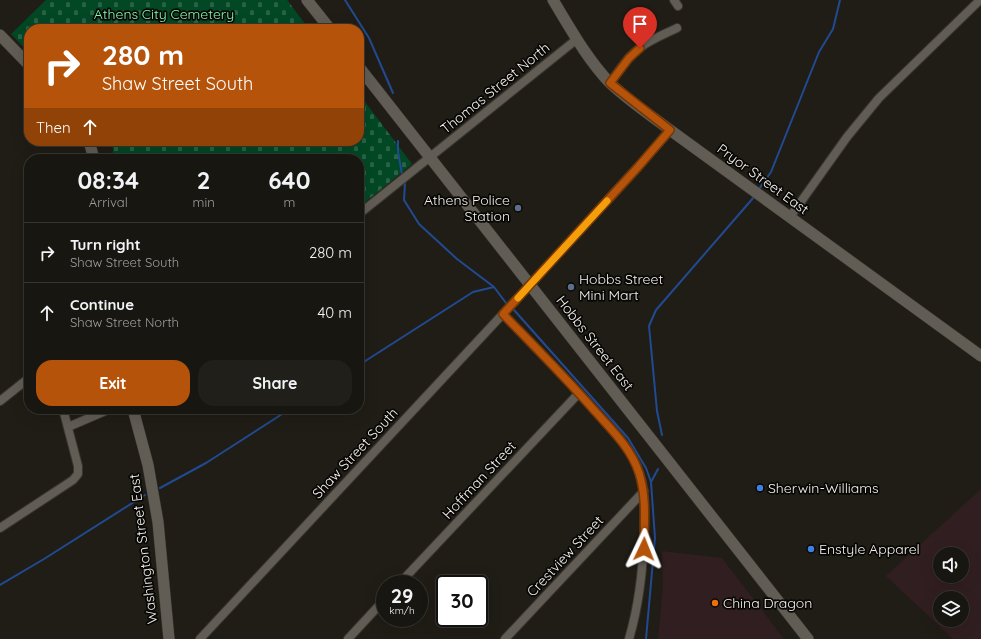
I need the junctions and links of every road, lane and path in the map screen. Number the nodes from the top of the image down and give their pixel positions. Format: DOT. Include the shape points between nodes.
graph roads {
  1 [pos="307,0"];
  2 [pos="553,0"];
  3 [pos="980,0"];
  4 [pos="326,24"];
  5 [pos="677,28"];
  6 [pos="0,35"];
  7 [pos="577,39"];
  8 [pos="24,60"];
  9 [pos="364,73"];
  10 [pos="610,83"];
  11 [pos="670,130"];
  12 [pos="429,157"];
  13 [pos="364,210"];
  14 [pos="790,217"];
  15 [pos="530,285"];
  16 [pos="503,314"];
  17 [pos="981,356"];
  18 [pos="24,382"];
  19 [pos="579,393"];
  20 [pos="0,401"];
  21 [pos="64,414"];
  22 [pos="98,414"];
  23 [pos="134,414"];
  24 [pos="68,427"];
  25 [pos="644,491"];
  26 [pos="0,528"];
  27 [pos="407,575"];
  28 [pos="376,609"];
  29 [pos="169,639"];
  30 [pos="200,639"];
  31 [pos="348,639"];
  32 [pos="505,639"];
  33 [pos="629,639"];
  34 [pos="808,639"];
  1 -- 4 [label="street"];
  2 -- 7 [label="street, Pryor Street East"];
  3 -- 14 [label="street" via="879,98 847,137"];
  5 -- 10 [label="street" via="640,48"];
  6 -- 8 [label="street"];
  7 -- 10 [label="street, Pryor Street East"];
  7 -- 12 [label="street, Thomas Street North"];
  9 -- 12 [label="street, Hobbs Street East"];
  10 -- 11 [label="street, Pryor Street East"];
  11 -- 14 [label="street, Pryor Street East"];
  11 -- 15 [label="street, Shaw Street South"];
  12 -- 13 [label="street, Thomas Street North"];
  12 -- 15 [label="street, Hobbs Street East"];
  14 -- 17 [label="street, Pryor Street East"];
  15 -- 16 [label="street, Shaw Street South"];
  15 -- 34 [label="street, Hobbs Street East"];
  16 -- 19 [label="street"];
  16 -- 30 [label="street, Shaw Street South"];
  18 -- 20 [label="street"];
  19 -- 25 [label="street" via="629,451 637,466"];
  19 -- 27 [label="street, Hoffman Street"];
  21 -- 24 [label="street"];
  22 -- 24 [label="street"];
  23 -- 29 [label="street, Washington Street East" via="148,465 158,522"];
  24 -- 26 [label="street" via="78,474 73,480"];
  25 -- 32 [label="street, Crestview Street"];
  25 -- 33 [label="street" via="643,564"];
  28 -- 31 [label="street"];
}
